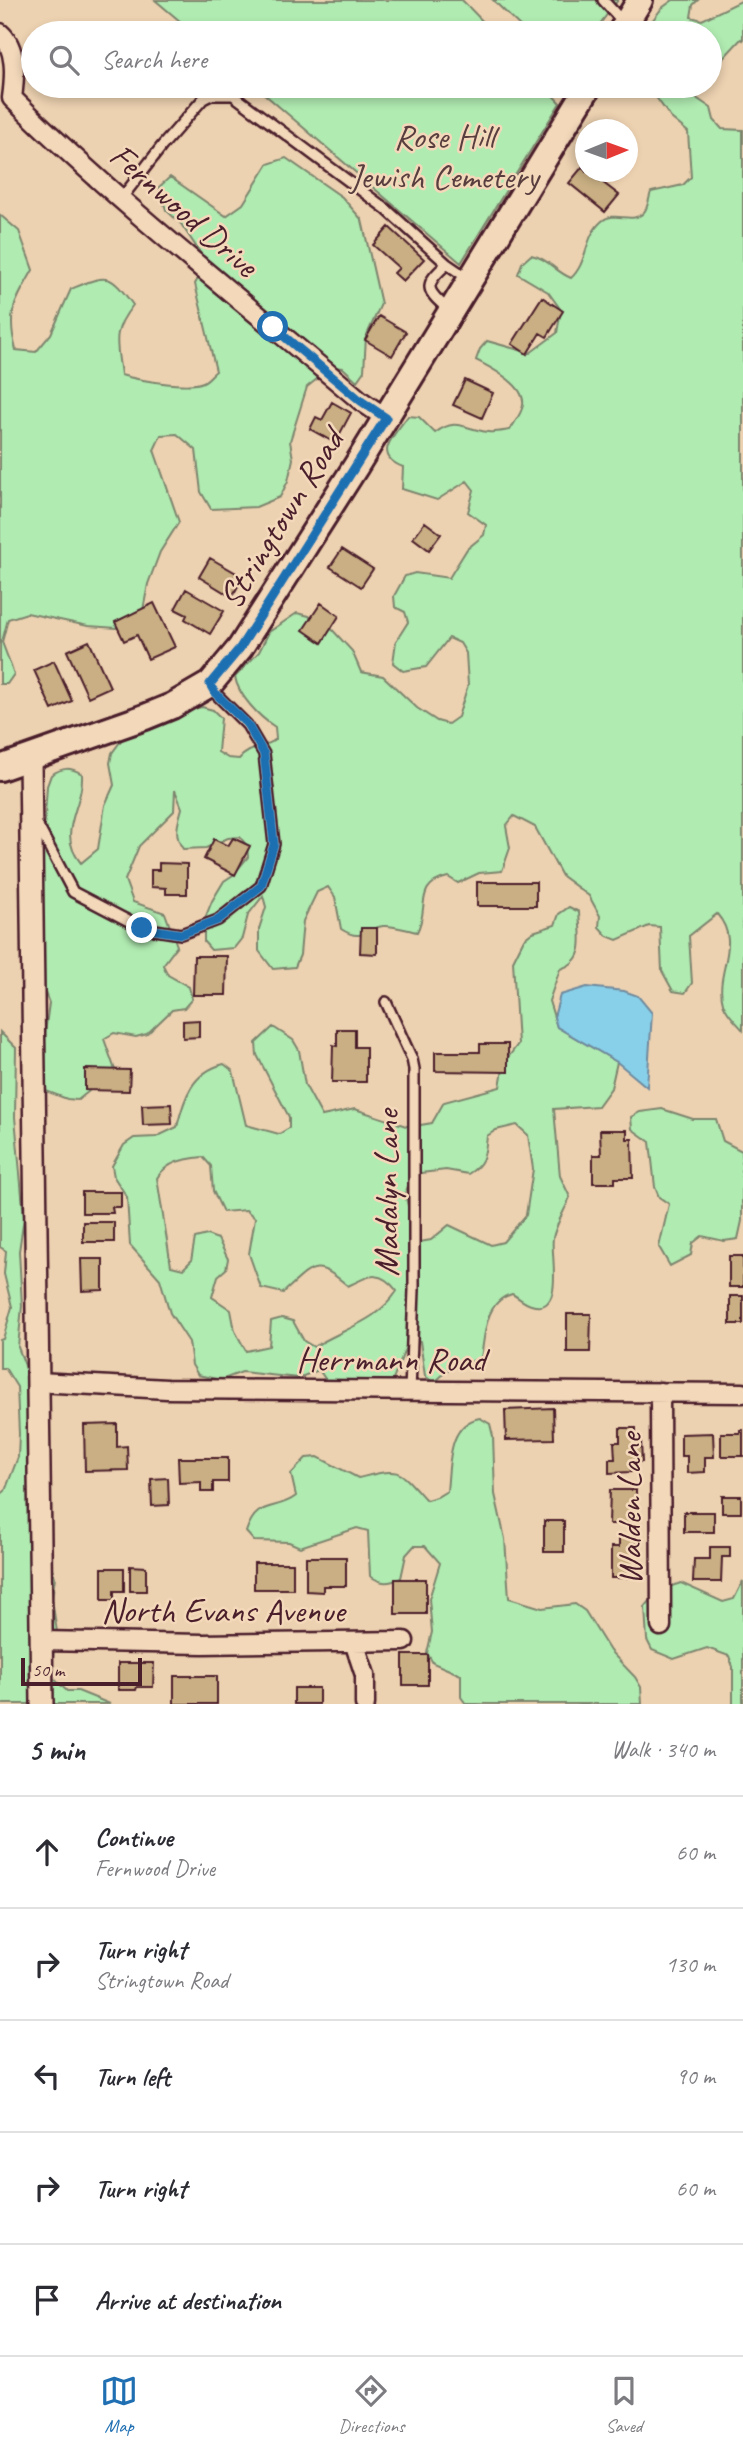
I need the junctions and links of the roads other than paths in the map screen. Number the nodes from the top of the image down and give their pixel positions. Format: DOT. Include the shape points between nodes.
graph roads {
  1 [pos="603,0"];
  2 [pos="640,0"];
  3 [pos="617,21"];
  4 [pos="628,21"];
  5 [pos="0,33"];
  6 [pos="206,98"];
  7 [pos="237,98"];
  8 [pos="582,98"];
  9 [pos="6,100"];
  10 [pos="121,199"];
  11 [pos="447,264"];
  12 [pos="470,279"];
  13 [pos="450,311"];
  14 [pos="386,418"];
  15 [pos="210,684"];
  16 [pos="30,758"];
  17 [pos="0,768"];
  18 [pos="30,811"];
  19 [pos="386,1002"];
  20 [pos="38,1382"];
  21 [pos="410,1391"];
  22 [pos="660,1392"];
  23 [pos="743,1393"];
  24 [pos="661,1626"];
  25 [pos="41,1641"];
  26 [pos="404,1641"];
  27 [pos="354,1642"];
  28 [pos="42,1704"];
  29 [pos="365,1704"];
  1 -- 3 [label="lane"];
  2 -- 4 [label="main road"];
  5 -- 9 [label="street, Fernwood Drive" via="12,52 14,81"];
  6 -- 10 [label="lane"];
  7 -- 11 [label="lane" via="386,209"];
  8 -- 12 [label="main road, Stringtown Road"];
  9 -- 10 [label="street, Fernwood Drive"];
  10 -- 14 [label="street, Fernwood Drive"];
  11 -- 12 [label="lane"];
  11 -- 13 [label="lane" via="434,276 430,289"];
  12 -- 13 [label="main road, Stringtown Road"];
  13 -- 14 [label="main road, Stringtown Road"];
  14 -- 15 [label="main road, Stringtown Road" via="240,648"];
  15 -- 16 [label="main road, Stringtown Road" via="145,718"];
  15 -- 18 [label="lane" via="247,724 264,754 274,844 261,886 218,920 181,934 142,928 73,892"];
  16 -- 17 [label="main road, Stringtown Road"];
  16 -- 18 [label="street"];
  18 -- 20 [label="street"];
  19 -- 21 [label="lane, Madalyn Lane" via="414,1069"];
  20 -- 21 [label="street, Herrmann Road" via="167,1389"];
  20 -- 25 [label="street"];
  21 -- 22 [label="street, Herrmann Road"];
  22 -- 23 [label="street, Herrmann Road"];
  22 -- 24 [label="street, Walden Lane"];
  25 -- 27 [label="street, North Evans Avenue"];
  25 -- 28 [label="street"];
  26 -- 27 [label="street, North Evans Avenue"];
  27 -- 29 [label="street" via="365,1675"];
}
